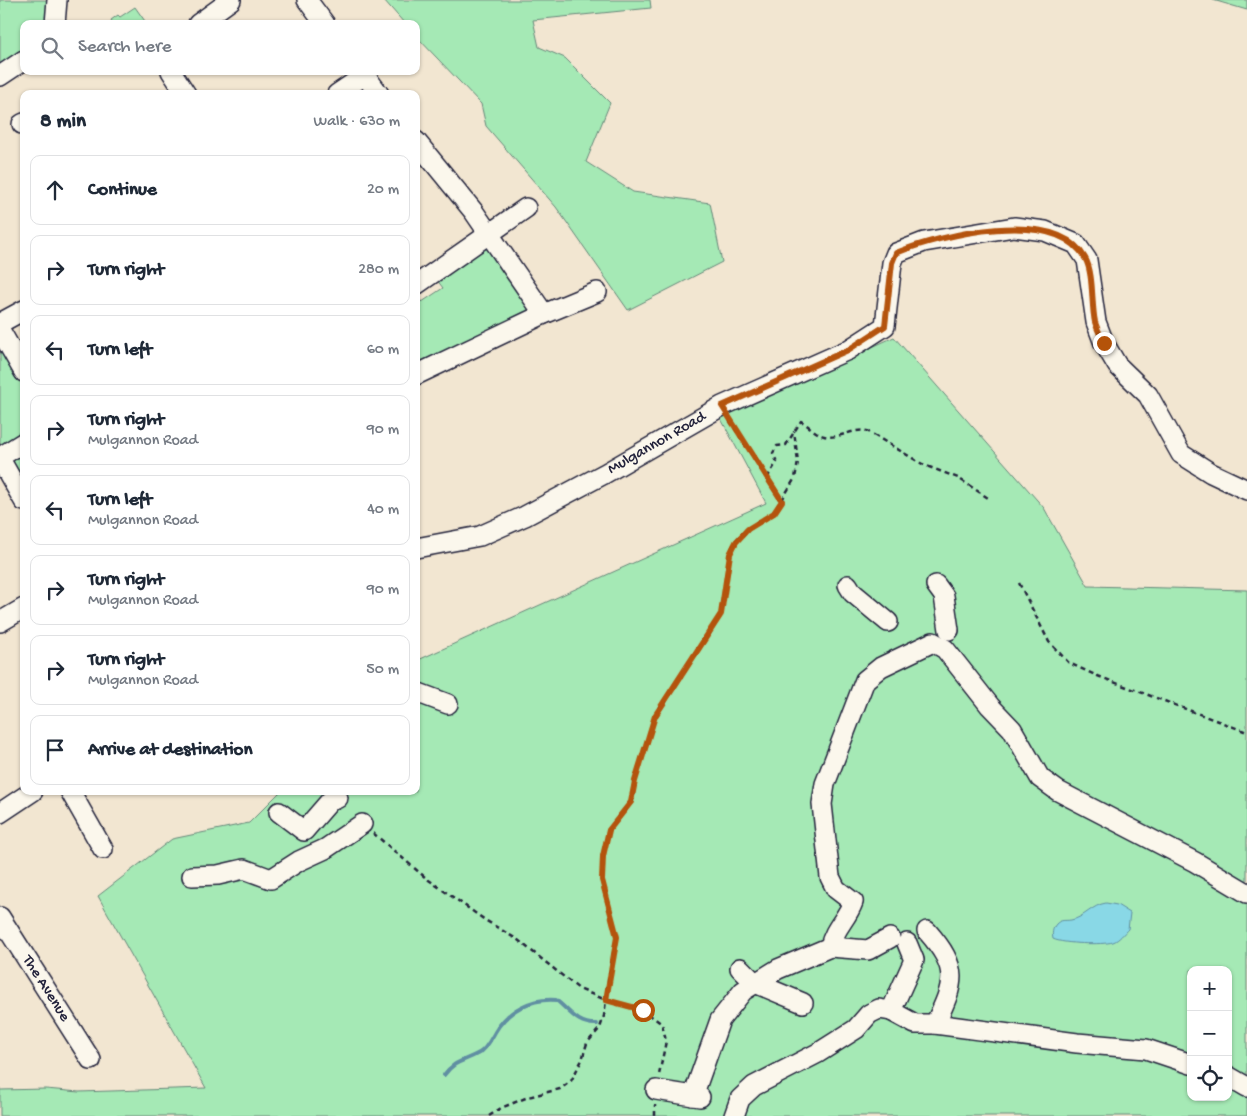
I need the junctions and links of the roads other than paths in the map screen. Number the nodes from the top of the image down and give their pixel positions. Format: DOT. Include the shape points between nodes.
graph roads {
  1 [pos="57,0"];
  2 [pos="231,0"];
  3 [pos="306,0"];
  4 [pos="55,20"];
  5 [pos="204,20"];
  6 [pos="322,20"];
  7 [pos="20,63"];
  8 [pos="174,75"];
  9 [pos="361,75"];
  10 [pos="365,75"];
  11 [pos="0,76"];
  12 [pos="183,90"];
  13 [pos="342,90"];
  14 [pos="376,90"];
  15 [pos="420,146"];
  16 [pos="526,208"];
  17 [pos="489,234"];
  18 [pos="423,284"];
  19 [pos="597,292"];
  20 [pos="20,312"];
  21 [pos="544,314"];
  22 [pos="0,323"];
  23 [pos="0,330"];
  24 [pos="20,365"];
  25 [pos="420,373"];
  26 [pos="20,445"];
  27 [pos="0,458"];
  28 [pos="1247,490"];
  29 [pos="20,494"];
  30 [pos="420,547"];
  31 [pos="848,585"];
  32 [pos="936,585"];
  33 [pos="20,610"];
  34 [pos="0,622"];
  35 [pos="888,622"];
  36 [pos="933,642"];
  37 [pos="420,694"];
  38 [pos="448,704"];
  39 [pos="27,795"];
  40 [pos="72,795"];
  41 [pos="338,798"];
  42 [pos="1,811"];
  43 [pos="278,812"];
  44 [pos="362,824"];
  45 [pos="103,849"];
  46 [pos="192,876"];
  47 [pos="1247,893"];
  48 [pos="0,917"];
  49 [pos="927,932"];
  50 [pos="830,947"];
  51 [pos="740,968"];
  52 [pos="755,983"];
  53 [pos="803,1003"];
  54 [pos="891,1011"];
  55 [pos="935,1024"];
  56 [pos="91,1060"];
  57 [pos="1187,1063"];
  58 [pos="1232,1078"];
  59 [pos="1247,1087"];
  60 [pos="656,1090"];
  61 [pos="734,1116"];
  1 -- 4 [label="street"];
  2 -- 5 [label="street"];
  3 -- 6 [label="street"];
  7 -- 11 [label="street"];
  8 -- 12 [label="street"];
  9 -- 13 [label="street"];
  10 -- 14 [label="street"];
  15 -- 17 [label="street"];
  16 -- 17 [label="street"];
  17 -- 18 [label="street"];
  17 -- 21 [label="street"];
  19 -- 21 [label="street"];
  20 -- 22 [label="street"];
  21 -- 25 [label="street"];
  23 -- 24 [label="street"];
  26 -- 27 [label="street"];
  27 -- 29 [label="street"];
  28 -- 30 [label="street, Mulgannon Road" via="1181,454 1148,395 1117,365 1096,322 1087,260 1076,244 1045,231 1014,227 924,242 896,253 885,326 848,350 722,406 525,516 469,540"];
  31 -- 35 [label="street"];
  32 -- 36 [label="street" via="944,596 954,627 934,633"];
  33 -- 34 [label="street"];
  36 -- 47 [label="street" via="945,648 990,706 1012,728 1040,778 1058,791"];
  36 -- 50 [label="street" via="881,667 865,680 825,784 822,804 830,877 836,889 853,902 834,933"];
  37 -- 38 [label="street"];
  39 -- 42 [label="street"];
  40 -- 45 [label="street"];
  41 -- 43 [label="street" via="330,801 304,830"];
  44 -- 46 [label="street" via="325,850 299,861 271,879 244,869"];
  48 -- 56 [label="street, The Avenue"];
  49 -- 55 [label="street" via="941,947 953,979"];
  50 -- 52 [label="street" via="778,969"];
  50 -- 54 [label="street" via="868,950 898,940 914,960"];
  51 -- 52 [label="street"];
  52 -- 53 [label="street"];
  52 -- 60 [label="street" via="743,991 720,1020 696,1097"];
  54 -- 55 [label="street" via="915,1024"];
  54 -- 61 [label="street" via="879,1009 869,1014 856,1028 818,1053 754,1086 740,1099"];
  55 -- 57 [label="street" via="1146,1049"];
  58 -- 59 [label="street"];
}
